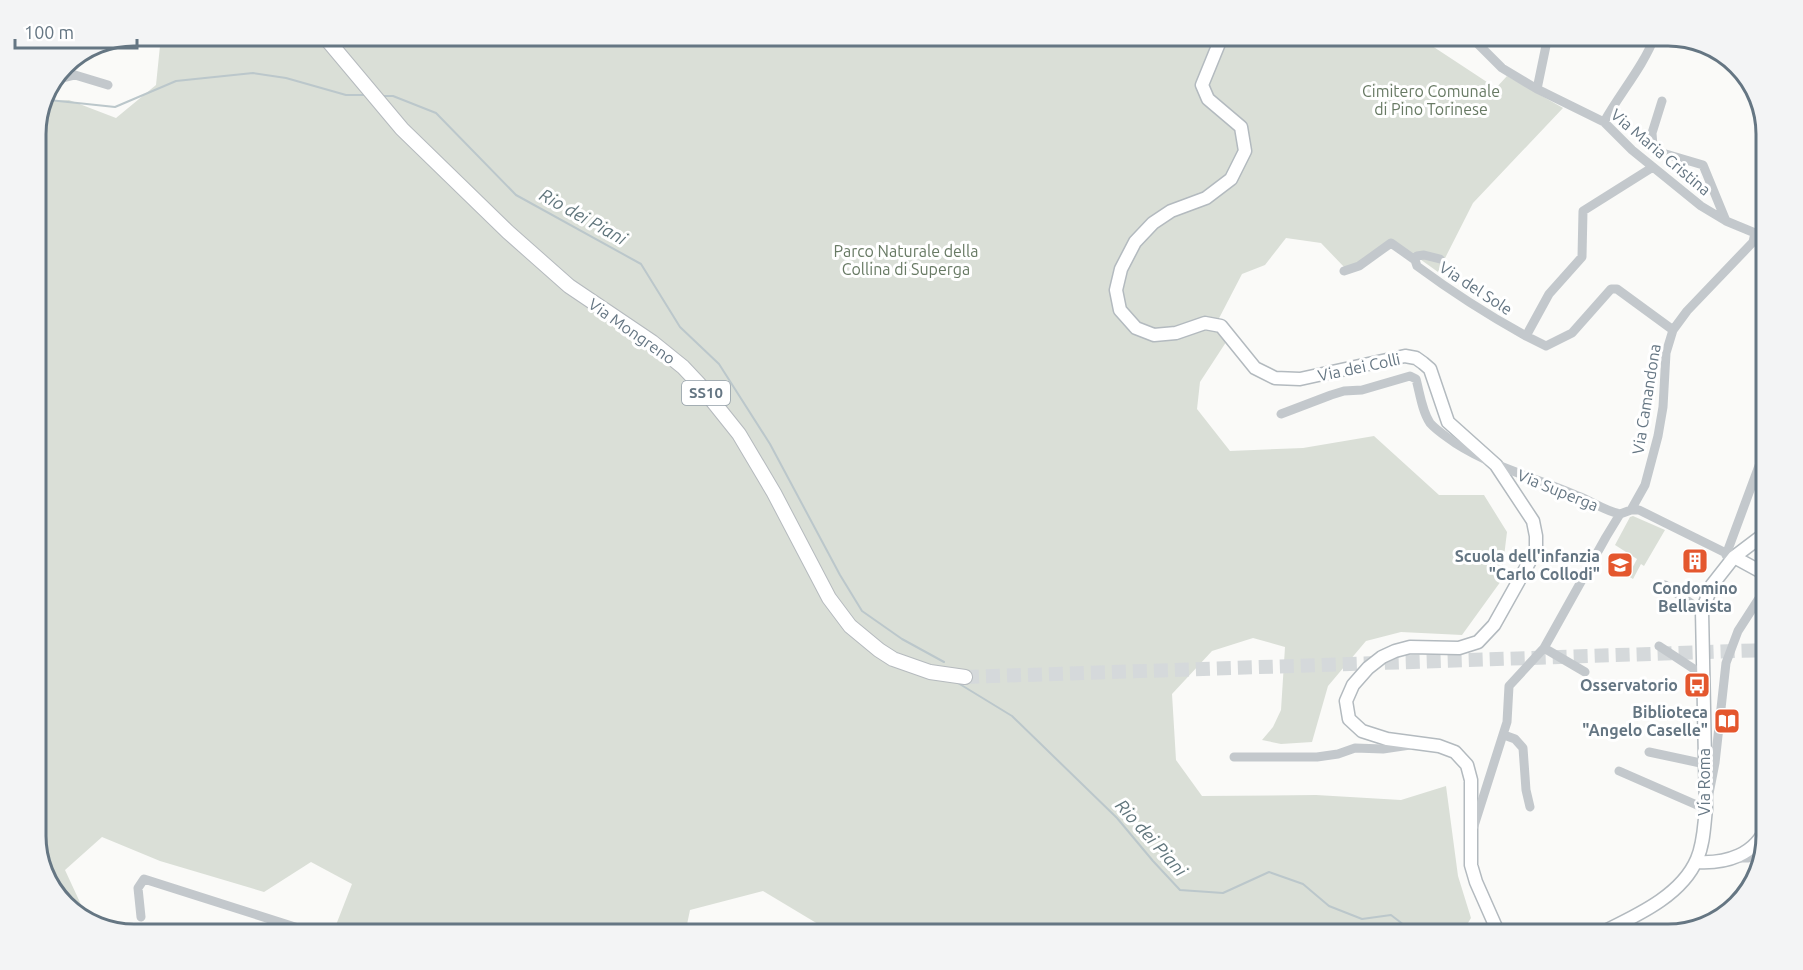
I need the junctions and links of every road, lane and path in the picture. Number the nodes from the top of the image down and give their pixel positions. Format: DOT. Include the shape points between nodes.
graph roads {
  1 [pos="333,46"];
  2 [pos="1218,46"];
  3 [pos="1480,46"];
  4 [pos="1546,46"];
  5 [pos="1650,46"];
  6 [pos="69,77"];
  7 [pos="108,85"];
  8 [pos="1537,89"];
  9 [pos="1662,101"];
  10 [pos="1604,122"];
  11 [pos="1653,167"];
  12 [pos="1726,221"];
  13 [pos="1755,233"];
  14 [pos="1440,259"];
  15 [pos="1414,260"];
  16 [pos="1344,271"];
  17 [pos="1673,330"];
  18 [pos="1526,336"];
  19 [pos="1281,414"];
  20 [pos="1496,465"];
  21 [pos="1756,476"];
  22 [pos="1631,510"];
  23 [pos="1620,514"];
  24 [pos="1756,539"];
  25 [pos="1730,556"];
  26 [pos="1756,569"];
  27 [pos="1665,585"];
  28 [pos="1756,603"];
  29 [pos="1702,611"];
  30 [pos="1659,646"];
  31 [pos="1544,648"];
  32 [pos="1586,672"];
  33 [pos="1703,675"];
  34 [pos="965,677"];
  35 [pos="1504,735"];
  36 [pos="1414,743"];
  37 [pos="1648,752"];
  38 [pos="1234,757"];
  39 [pos="1705,764"];
  40 [pos="1619,771"];
  41 [pos="1530,807"];
  42 [pos="1706,808"];
  43 [pos="1470,837"];
  44 [pos="1756,843"];
  45 [pos="1754,856"];
  46 [pos="1734,858"];
  47 [pos="1696,862"];
  48 [pos="141,917"];
  49 [pos="278,921"];
  50 [pos="279,924"];
  51 [pos="287,924"];
  52 [pos="1496,924"];
  53 [pos="1616,924"];
  1 -- 34 [label="main road, Via Mongreno / SS10" via="402,129 508,232 551,271 652,342 699,384 739,434 829,598 850,626 893,659 930,672"];
  2 -- 20 [label="street, Via dei Colli" via="1202,85 1208,99 1241,127 1245,151 1231,178 1206,198 1171,211 1153,223 1135,242 1121,269 1116,290 1120,310 1136,328 1154,335 1176,333 1205,323 1221,326 1256,368 1275,378 1300,379 1388,359 1416,358 1430,369 1448,422"];
  3 -- 8 [label="street, Via Maria Cristina" via="1503,68"];
  4 -- 8 [label="street"];
  5 -- 10 [label="street"];
  6 -- 7 [label="street"];
  8 -- 10 [label="street, Via Maria Cristina"];
  9 -- 12 [label="street" via="1652,133 1653,146 1659,152 1704,165"];
  10 -- 11 [label="street, Via Maria Cristina"];
  11 -- 12 [label="street, Via Maria Cristina"];
  11 -- 18 [label="street" via="1583,211 1582,256 1549,294"];
  12 -- 13 [label="street, Via Maria Cristina"];
  13 -- 17 [label="street, Via Camandona" via="1753,242"];
  14 -- 15 [label="street, Via del Sole" via="1424,255"];
  15 -- 16 [label="street, Via del Sole" via="1391,243 1359,266"];
  15 -- 18 [label="street, Via del Sole" via="1450,290"];
  17 -- 18 [label="street, Via del Sole" via="1617,289 1611,289 1572,333 1546,346"];
  17 -- 22 [label="street, Via Camandona" via="1666,353 1658,436 1645,485"];
  19 -- 20 [label="street, Via Superga" via="1330,395 1410,376 1416,379 1431,424 1470,453"];
  20 -- 23 [label="street, Via Superga"];
  20 -- 36 [label="street, Via dei Colli" via="1533,521 1536,550 1494,625 1478,642 1458,648 1410,647 1382,657 1353,685 1346,701 1349,718 1362,731"];
  21 -- 25 [label="street"];
  22 -- 23 [label="street"];
  22 -- 25 [label="street" via="1639,510"];
  23 -- 31 [label="street"];
  24 -- 25 [label="street, Via Roma"];
  25 -- 26 [label="street"];
  25 -- 29 [label="street, Via Roma"];
  27 -- 29 [label="street"];
  28 -- 42 [label="street" via="1738,631 1726,663"];
  29 -- 33 [label="street, Via Roma"];
  30 -- 33 [label="street"];
  31 -- 32 [label="street"];
  31 -- 35 [label="street" via="1509,686"];
  33 -- 39 [label="street, Via Roma"];
  35 -- 41 [label="street" via="1523,748"];
  35 -- 43 [label="street"];
  36 -- 38 [label="street" via="1383,749 1355,748 1317,757"];
  36 -- 43 [label="street, Via dei Colli" via="1455,752 1467,765 1471,780"];
  37 -- 39 [label="street"];
  39 -- 42 [label="street, Via Roma"];
  40 -- 42 [label="street"];
  42 -- 47 [label="street, Via Roma"];
  43 -- 52 [label="street, Via dei Colli" via="1476,882"];
  44 -- 46 [label="street"];
  45 -- 46 [label="street"];
  46 -- 47 [label="street"];
  47 -- 53 [label="street, Via Roma" via="1668,894"];
  48 -- 49 [label="street" via="138,888 144,879"];
  49 -- 50 [label="street"];
  49 -- 51 [label="street"];
}
